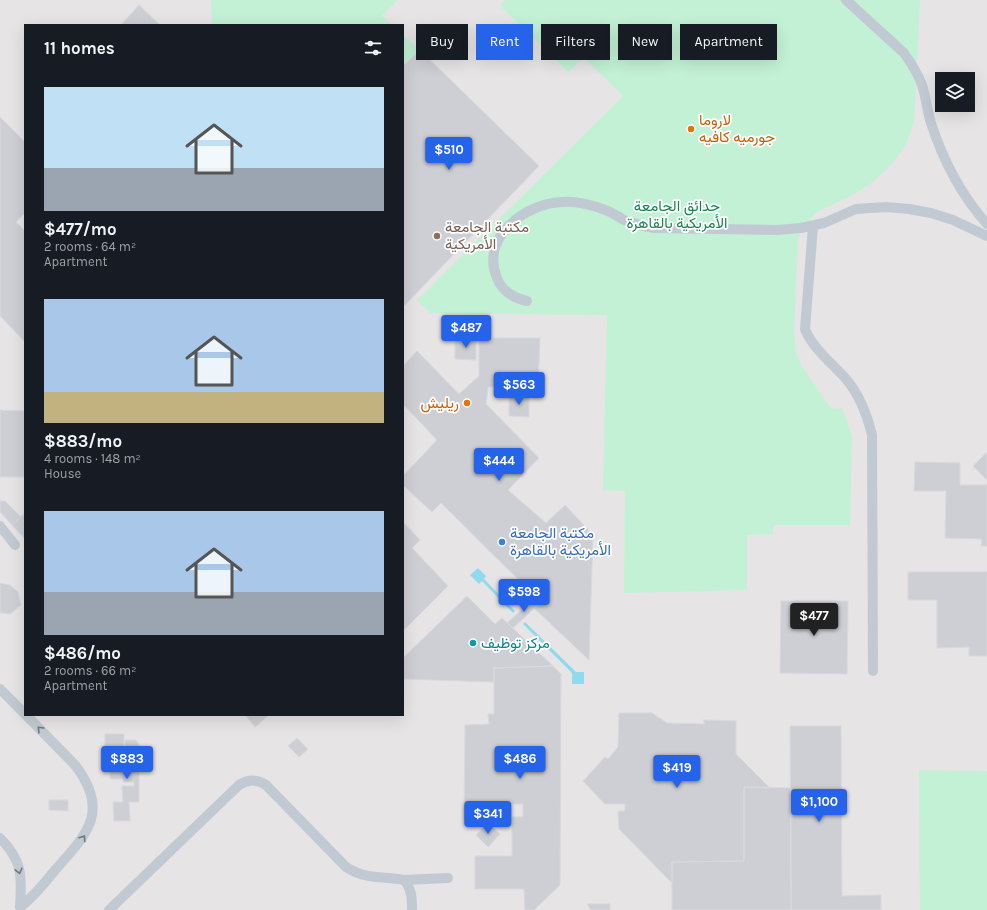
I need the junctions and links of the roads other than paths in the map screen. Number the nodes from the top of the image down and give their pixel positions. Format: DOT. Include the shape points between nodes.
graph roads {
  1 [pos="846,0"];
  2 [pos="987,224"];
  3 [pos="813,226"];
  4 [pos="987,236"];
  5 [pos="527,301"];
  6 [pos="0,526"];
  7 [pos="15,545"];
  8 [pos="873,671"];
  9 [pos="0,689"];
  10 [pos="24,714"];
  11 [pos="26,716"];
  12 [pos="0,838"];
  13 [pos="448,878"];
  14 [pos="404,880"];
  15 [pos="19,908"];
  16 [pos="109,910"];
  17 [pos="412,910"];
  1 -- 2 [label="lane" via="911,62 922,84 931,123 945,161 962,192"];
  3 -- 4 [label="lane" via="856,209 886,207 931,213"];
  3 -- 5 [label="lane" via="777,230 654,228 640,226 583,203 548,203 525,212 513,222 500,237 494,252 493,262 498,282 511,296"];
  3 -- 8 [label="lane" via="805,329 809,339 856,392 869,420 872,435"];
  6 -- 7 [label="lane"];
  9 -- 10 [label="lane"];
  15 -- 11 [label="lane, one-way" via="30,899 86,834 93,810 89,786 83,775"];
  12 -- 15 [label="lane, one-way" via="12,851 20,873 22,882"];
  13 -- 14 [label="lane"];
  14 -- 16 [label="lane" via="372,877 346,867 266,785 250,780 239,785"];
  14 -- 17 [label="lane" via="411,892"];
}
